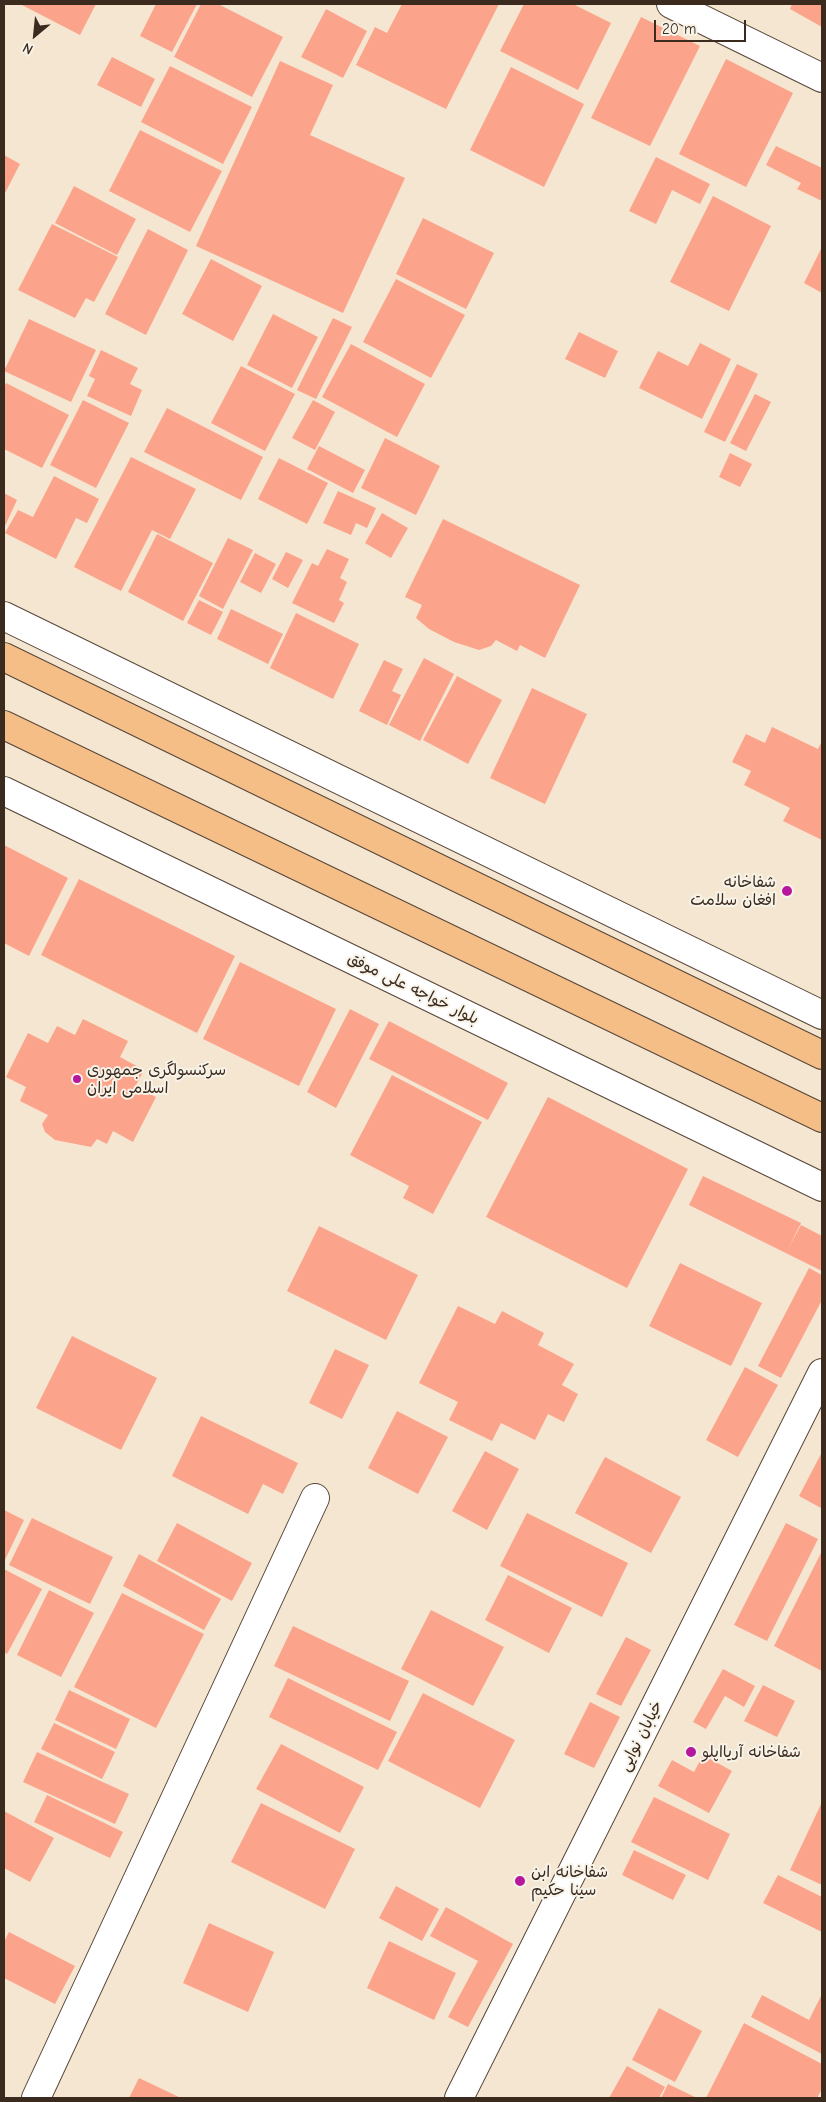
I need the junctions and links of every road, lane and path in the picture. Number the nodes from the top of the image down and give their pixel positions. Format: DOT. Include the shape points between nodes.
graph roads {
  1 [pos="672,4"];
  2 [pos="822,78"];
  3 [pos="4,616"];
  4 [pos="4,657"];
  5 [pos="4,725"];
  6 [pos="4,791"];
  7 [pos="822,1015"];
  8 [pos="822,1055"];
  9 [pos="822,1118"];
  10 [pos="822,1187"];
  11 [pos="822,1373"];
  12 [pos="315,1498"];
  13 [pos="36,2098"];
  14 [pos="459,2098"];
  1 -- 2 [label="street"];
  3 -- 7 [label="street"];
  4 -- 8 [label="highway"];
  5 -- 9 [label="highway"];
  6 -- 10 [label="street, بلوار خواجه علی موفق"];
  11 -- 14 [label="street, خیابان نوایی"];
  12 -- 13 [label="street"];
}
